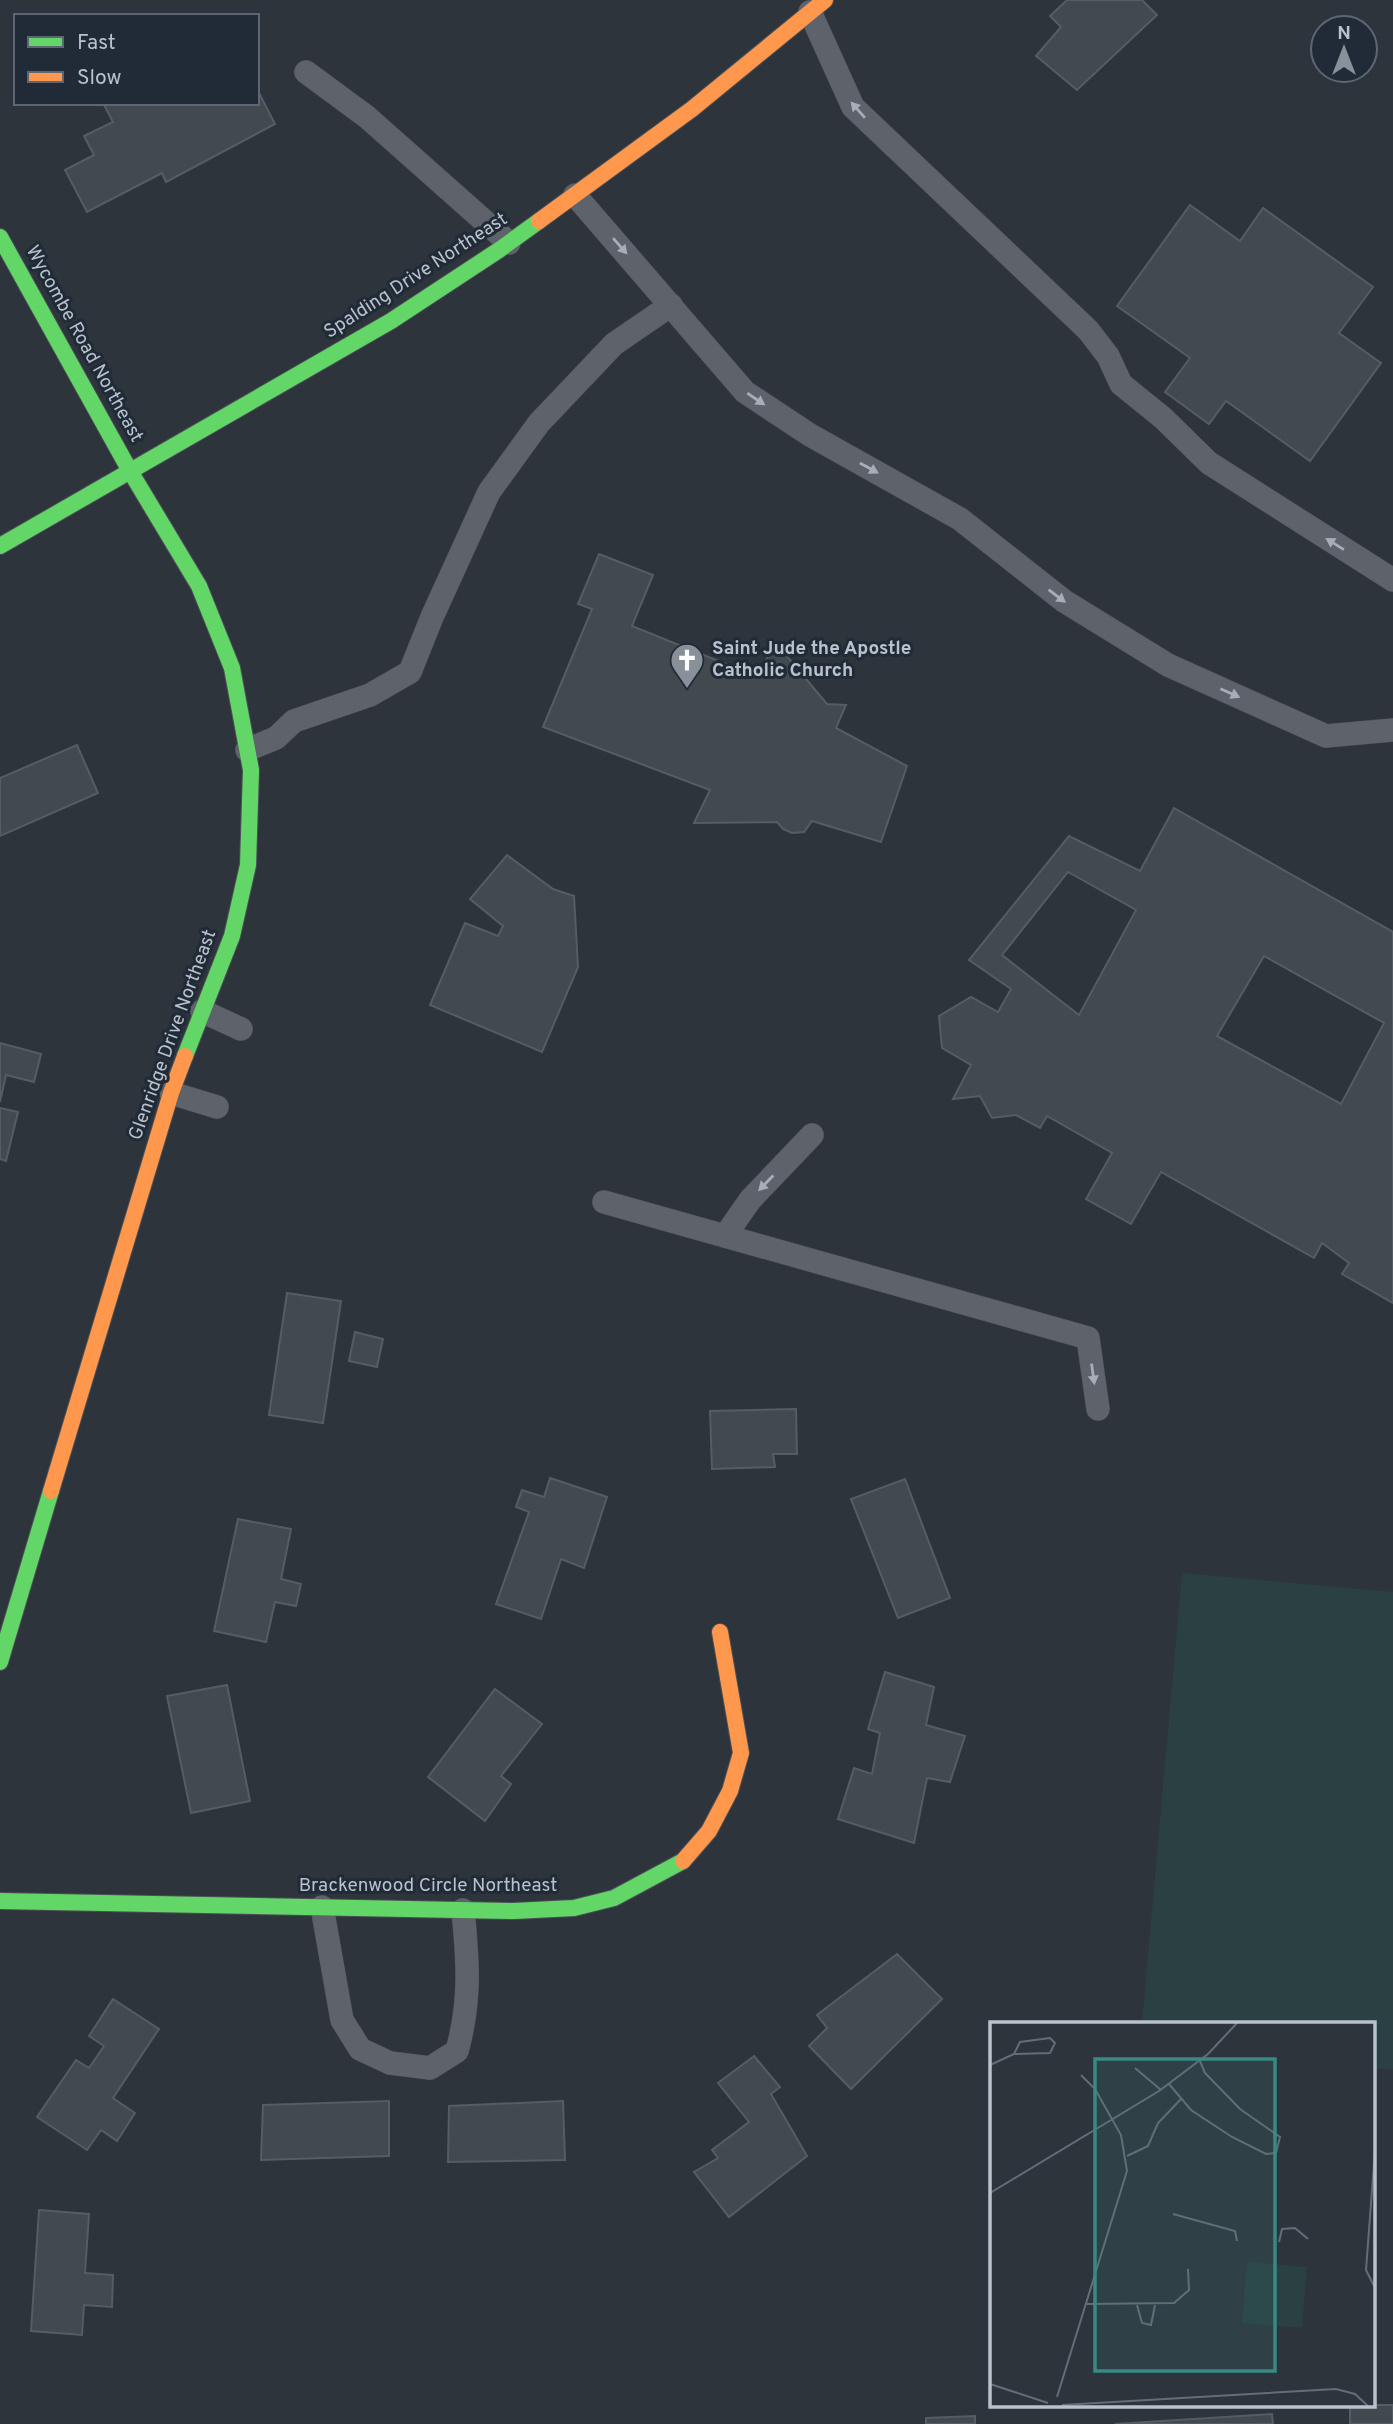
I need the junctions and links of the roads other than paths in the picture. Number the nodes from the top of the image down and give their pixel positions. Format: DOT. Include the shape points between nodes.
graph roads {
  1 [pos="818,6"];
  2 [pos="306,72"];
  3 [pos="575,194"];
  4 [pos="0,237"];
  5 [pos="509,243"];
  6 [pos="671,305"];
  7 [pos="130,471"];
  8 [pos="0,546"];
  9 [pos="1393,580"];
  10 [pos="1393,730"];
  11 [pos="247,750"];
  12 [pos="202,1011"];
  13 [pos="241,1029"];
  14 [pos="171,1093"];
  15 [pos="217,1107"];
  16 [pos="812,1135"];
  17 [pos="604,1202"];
  18 [pos="725,1236"];
  19 [pos="1098,1409"];
  20 [pos="720,1632"];
  21 [pos="0,1662"];
  22 [pos="0,1901"];
  23 [pos="322,1907"];
  24 [pos="463,1910"];
  1 -- 3 [label="street, Spalding Drive Northeast" via="692,109"];
  9 -- 1 [label="lane, one-way" via="1209,463 1121,384 1108,356 1087,330 853,107"];
  2 -- 5 [label="lane" via="367,117"];
  3 -- 5 [label="street, Spalding Drive Northeast"];
  3 -- 6 [label="lane, one-way"];
  4 -- 7 [label="street, Wycombe Road Northeast"];
  5 -- 7 [label="street, Spalding Drive Northeast" via="391,321"];
  6 -- 10 [label="lane, one-way" via="745,391 810,435 960,519 1064,601 1168,665 1326,736"];
  6 -- 11 [label="lane" via="614,344 539,423 489,492 410,672 370,695 294,721 276,738"];
  7 -- 8 [label="street, Spalding Drive Northeast"];
  7 -- 11 [label="street, Glenridge Drive Northeast" via="199,586 232,668"];
  11 -- 12 [label="street, Glenridge Drive Northeast" via="251,770 248,865 232,936"];
  12 -- 13 [label="lane"];
  12 -- 14 [label="street, Glenridge Drive Northeast"];
  14 -- 15 [label="lane"];
  14 -- 21 [label="street, Glenridge Drive Northeast"];
  16 -- 18 [label="lane, one-way" via="750,1200"];
  17 -- 18 [label="lane"];
  18 -- 19 [label="lane, one-way" via="1087,1338"];
  20 -- 24 [label="street, Brackenwood Circle Northeast" via="741,1753 730,1791 709,1831 681,1863 614,1898 574,1908"];
  22 -- 23 [label="street, Brackenwood Circle Northeast"];
  23 -- 24 [label="street, Brackenwood Circle Northeast"];
  23 -- 24 [label="lane" via="342,2020 360,2049 390,2063 429,2068 457,2051 466,2019 468,1962"];
}
